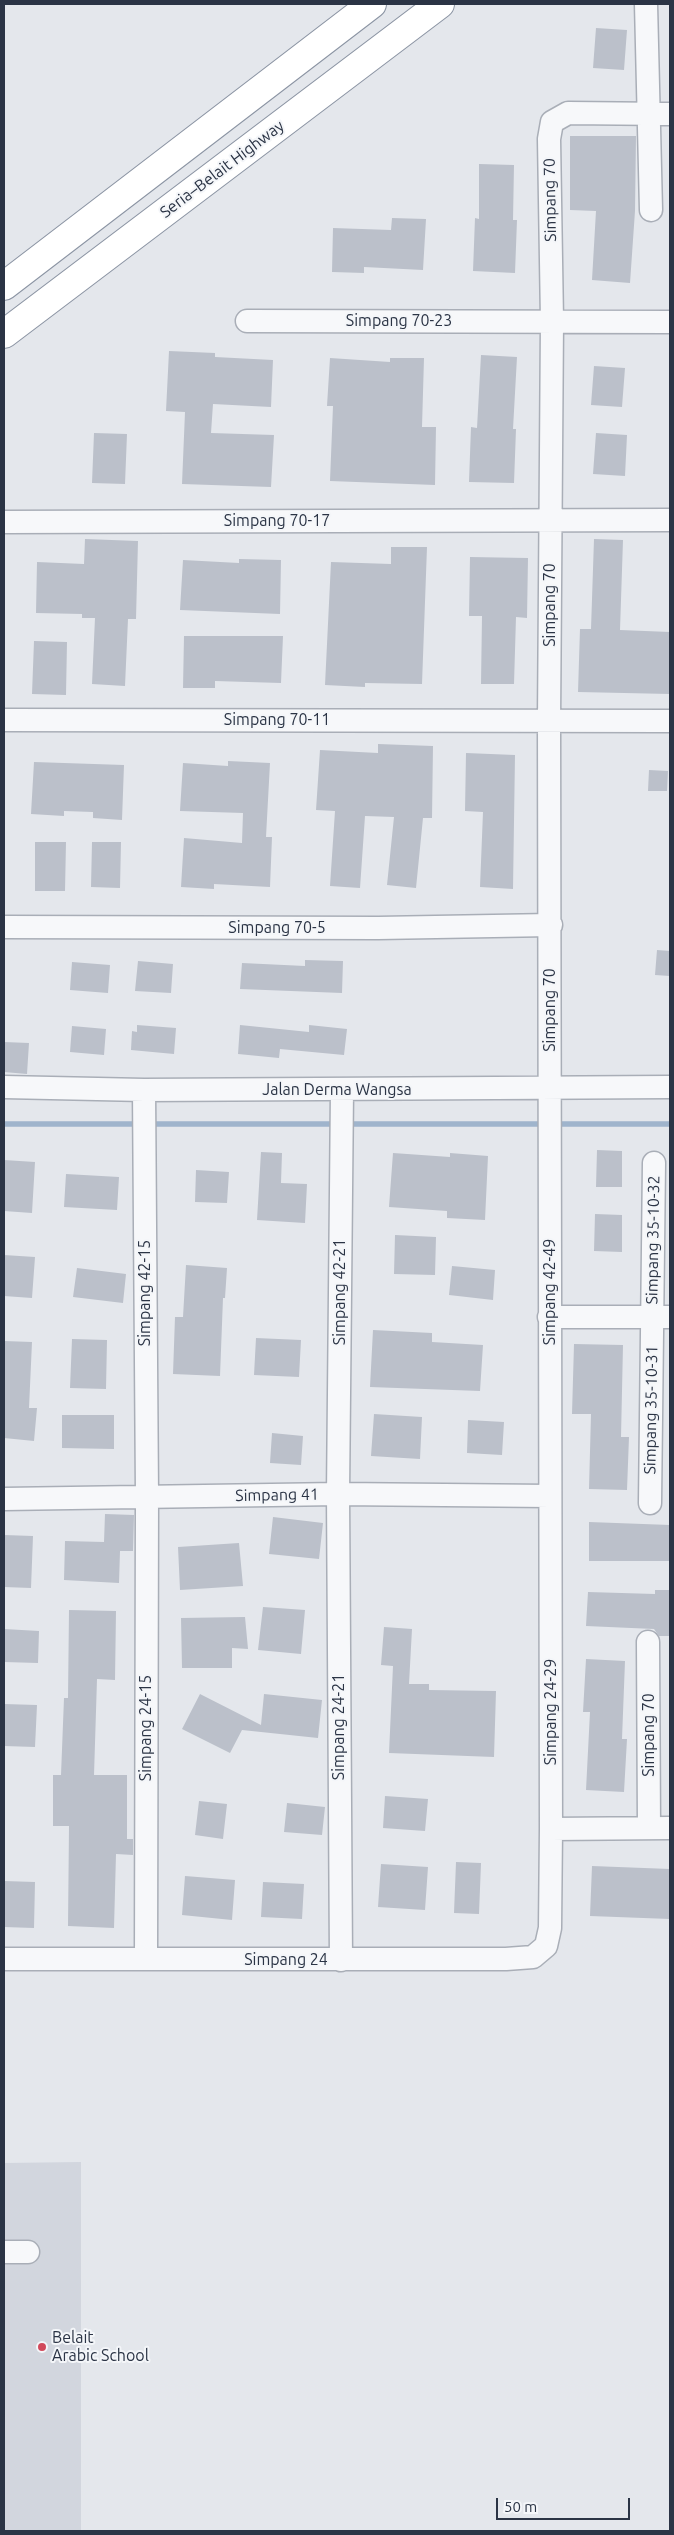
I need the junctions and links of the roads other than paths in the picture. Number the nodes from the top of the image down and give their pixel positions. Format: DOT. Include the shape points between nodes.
graph roads {
  1 [pos="372,4"];
  2 [pos="440,4"];
  3 [pos="646,4"];
  4 [pos="659,114"];
  5 [pos="651,210"];
  6 [pos="4,286"];
  7 [pos="247,321"];
  8 [pos="552,322"];
  9 [pos="670,322"];
  10 [pos="4,334"];
  11 [pos="551,520"];
  12 [pos="670,520"];
  13 [pos="4,522"];
  14 [pos="4,720"];
  15 [pos="549,720"];
  16 [pos="670,721"];
  17 [pos="551,925"];
  18 [pos="4,926"];
  19 [pos="4,1087"];
  20 [pos="670,1087"];
  21 [pos="144,1090"];
  22 [pos="550,1096"];
  23 [pos="342,1099"];
  24 [pos="654,1164"];
  25 [pos="549,1317"];
  26 [pos="661,1317"];
  27 [pos="338,1494"];
  28 [pos="147,1496"];
  29 [pos="550,1496"];
  30 [pos="4,1499"];
  31 [pos="650,1503"];
  32 [pos="648,1642"];
  33 [pos="660,1828"];
  34 [pos="551,1829"];
  35 [pos="550,1928"];
  36 [pos="4,1959"];
  37 [pos="146,1959"];
  38 [pos="340,1960"];
  39 [pos="4,2252"];
  40 [pos="28,2252"];
  1 -- 6 [label="highway"];
  2 -- 10 [label="highway, Seria–Belait Highway"];
  3 -- 4 [label="street"];
  4 -- 5 [label="street"];
  4 -- 8 [label="street, Simpang 70" via="568,113 552,122 549,139"];
  7 -- 8 [label="street, Simpang 70-23"];
  8 -- 9 [label="street, Simpang 70-23"];
  8 -- 11 [label="street, Simpang 70"];
  11 -- 12 [label="street, Simpang 70-17"];
  11 -- 13 [label="street, Simpang 70-17"];
  11 -- 15 [label="street, Simpang 70"];
  14 -- 15 [label="street, Simpang 70-11"];
  15 -- 16 [label="street, Simpang 70-11"];
  15 -- 17 [label="street, Simpang 70"];
  17 -- 18 [label="street, Simpang 70-5" via="378,928"];
  17 -- 22 [label="street, Simpang 70"];
  19 -- 21 [label="street, Jalan Derma Wangsa"];
  20 -- 22 [label="street, Jalan Derma Wangsa"];
  21 -- 23 [label="street, Jalan Derma Wangsa"];
  21 -- 28 [label="street, Simpang 42-15"];
  22 -- 23 [label="street, Jalan Derma Wangsa"];
  22 -- 25 [label="street, Simpang 42-49"];
  23 -- 27 [label="street, Simpang 42-21"];
  24 -- 26 [label="street, Simpang 35-10-32"];
  25 -- 26 [label="street"];
  25 -- 29 [label="street, Simpang 42-49"];
  26 -- 31 [label="street, Simpang 35-10-31"];
  27 -- 28 [label="street, Simpang 41"];
  27 -- 29 [label="street, Simpang 41"];
  27 -- 38 [label="street, Simpang 24-21"];
  28 -- 30 [label="street, Simpang 41"];
  28 -- 37 [label="street, Simpang 24-15"];
  29 -- 34 [label="street, Simpang 24-29"];
  32 -- 33 [label="street, Simpang 70"];
  33 -- 34 [label="street"];
  34 -- 35 [label="street, Simpang 24-29"];
  35 -- 38 [label="street, Simpang 24" via="546,1946 533,1957"];
  36 -- 37 [label="street, Simpang 24"];
  37 -- 38 [label="street, Simpang 24"];
  39 -- 40 [label="street"];
}
